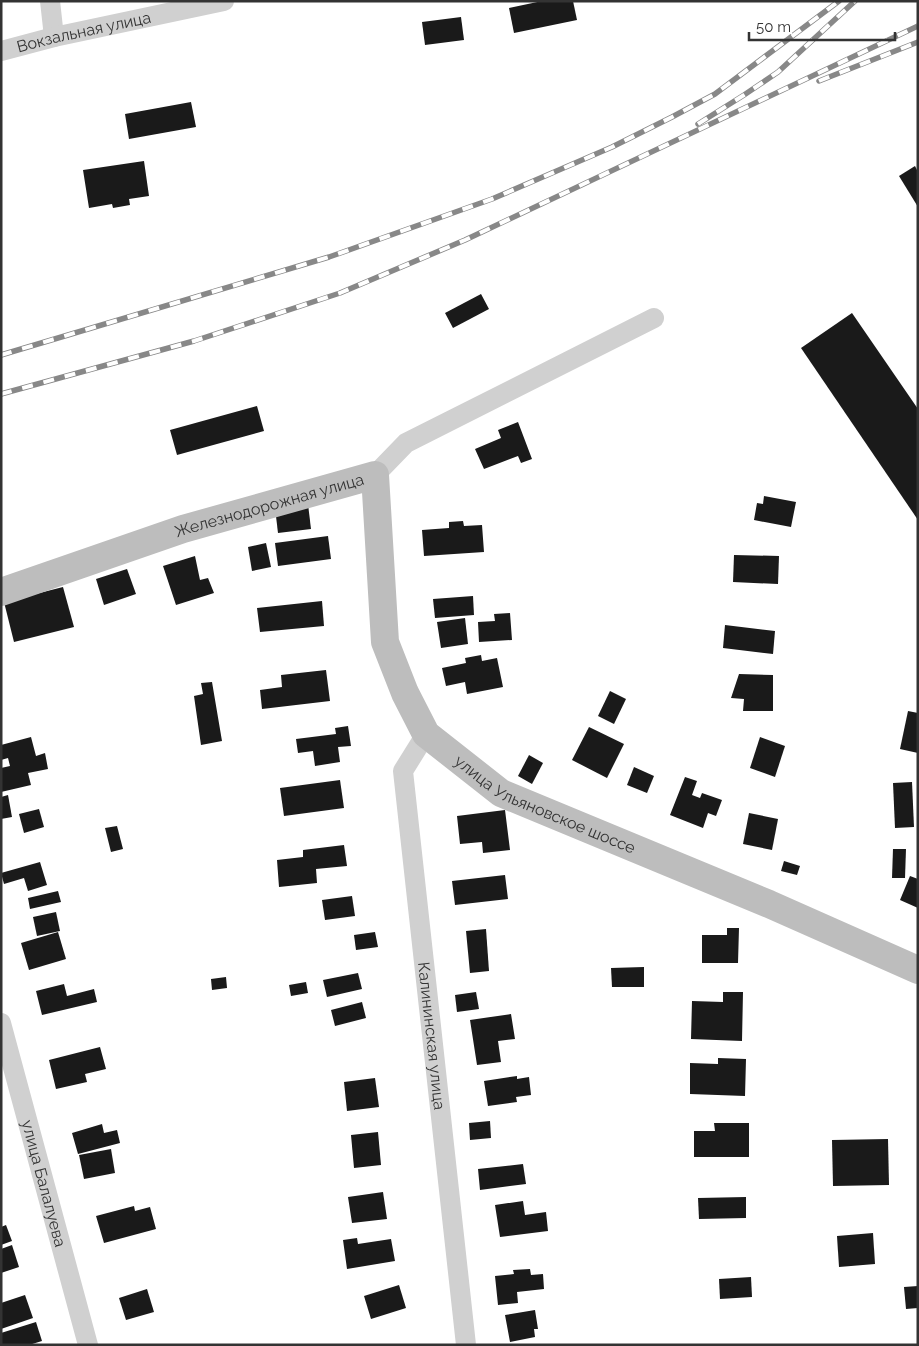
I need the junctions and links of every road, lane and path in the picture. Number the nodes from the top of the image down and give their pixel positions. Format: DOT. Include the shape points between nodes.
graph roads {
  1 [pos="50,1"];
  2 [pos="224,1"];
  3 [pos="54,37"];
  4 [pos="1,51"];
  5 [pos="654,318"];
  6 [pos="375,475"];
  7 [pos="1,592"];
  8 [pos="426,734"];
  9 [pos="918,970"];
  10 [pos="1,1023"];
  11 [pos="88,1345"];
  12 [pos="466,1345"];
  1 -- 3 [label="street"];
  2 -- 3 [label="street, Вокзальная улица"];
  3 -- 4 [label="street, Вокзальная улица"];
  5 -- 6 [label="street, Железнодорожная улица" via="406,443"];
  6 -- 7 [label="street, Железнодорожная улица" via="183,530"];
  6 -- 8 [label="street, улица Ульяновское шоссе" via="385,642 405,694"];
  8 -- 9 [label="street, улица Ульяновское шоссе" via="501,793 769,904"];
  8 -- 12 [label="street, Калининская улица" via="403,771"];
  10 -- 11 [label="street, улица Балалуева"];
}
